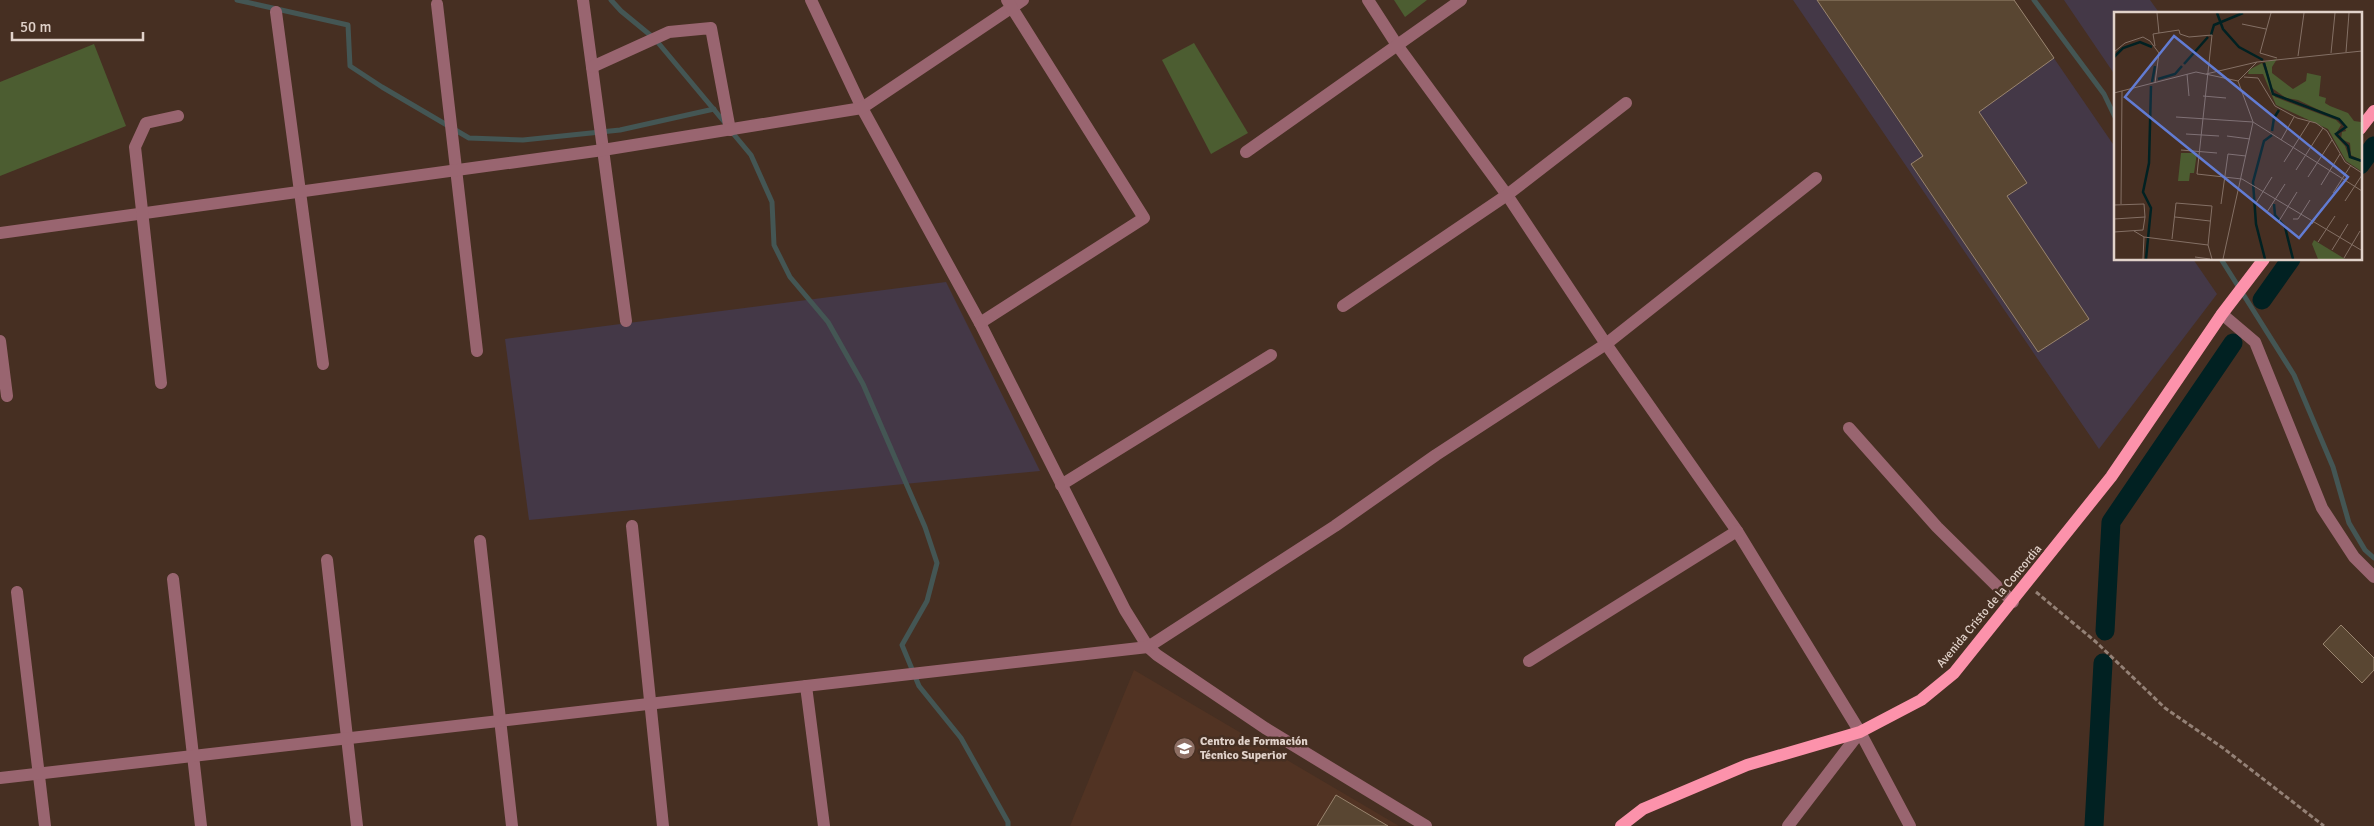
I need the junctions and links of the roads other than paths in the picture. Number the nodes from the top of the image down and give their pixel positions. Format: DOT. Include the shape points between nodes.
graph roads {
  1 [pos="583,0"];
  2 [pos="811,0"];
  3 [pos="1023,0"];
  4 [pos="1368,0"];
  5 [pos="1461,0"];
  6 [pos="437,4"];
  7 [pos="1009,4"];
  8 [pos="276,12"];
  9 [pos="1396,45"];
  10 [pos="592,67"];
  11 [pos="1626,103"];
  12 [pos="862,108"];
  13 [pos="2374,111"];
  14 [pos="178,116"];
  15 [pos="2362,126"];
  16 [pos="730,130"];
  17 [pos="603,150"];
  18 [pos="1246,152"];
  19 [pos="456,170"];
  20 [pos="1816,178"];
  21 [pos="300,192"];
  22 [pos="1507,195"];
  23 [pos="142,213"];
  24 [pos="0,233"];
  25 [pos="2263,260"];
  26 [pos="1343,306"];
  27 [pos="2225,310"];
  28 [pos="626,320"];
  29 [pos="980,323"];
  30 [pos="0,341"];
  31 [pos="1606,344"];
  32 [pos="477,351"];
  33 [pos="1271,355"];
  34 [pos="323,364"];
  35 [pos="161,383"];
  36 [pos="8,396"];
  37 [pos="1849,428"];
  38 [pos="1061,485"];
  39 [pos="632,526"];
  40 [pos="1737,531"];
  41 [pos="480,541"];
  42 [pos="327,560"];
  43 [pos="2374,577"];
  44 [pos="173,579"];
  45 [pos="17,592"];
  46 [pos="2012,602"];
  47 [pos="1148,647"];
  48 [pos="1529,660"];
  49 [pos="806,686"];
  50 [pos="650,704"];
  51 [pos="500,721"];
  52 [pos="1860,732"];
  53 [pos="347,738"];
  54 [pos="193,756"];
  55 [pos="38,773"];
  56 [pos="0,778"];
  57 [pos="45,826"];
  58 [pos="201,826"];
  59 [pos="357,826"];
  60 [pos="512,826"];
  61 [pos="663,826"];
  62 [pos="824,826"];
  63 [pos="1426,826"];
  64 [pos="1621,826"];
  65 [pos="1788,826"];
  66 [pos="1910,826"];
  1 -- 10 [label="street"];
  2 -- 12 [label="street"];
  3 -- 7 [label="street"];
  4 -- 9 [label="street"];
  5 -- 9 [label="street"];
  6 -- 19 [label="street"];
  7 -- 12 [label="street"];
  7 -- 29 [label="street" via="1144,218"];
  8 -- 21 [label="street"];
  9 -- 18 [label="street"];
  9 -- 22 [label="street"];
  10 -- 16 [label="street" via="669,32 710,28"];
  10 -- 17 [label="street"];
  11 -- 22 [label="street"];
  12 -- 16 [label="street"];
  12 -- 29 [label="street"];
  13 -- 15 [label="main road"];
  14 -- 23 [label="street" via="146,123 135,147"];
  16 -- 17 [label="street"];
  17 -- 19 [label="street"];
  17 -- 28 [label="street"];
  19 -- 21 [label="street"];
  19 -- 32 [label="street"];
  20 -- 31 [label="street"];
  21 -- 23 [label="street"];
  21 -- 34 [label="street"];
  22 -- 26 [label="street"];
  22 -- 31 [label="street"];
  23 -- 24 [label="street"];
  23 -- 35 [label="street"];
  25 -- 27 [label="main road, Avenida Cristo de la Concordia"];
  27 -- 43 [label="street" via="2255,342 2322,508 2354,557"];
  27 -- 46 [label="main road, Avenida Cristo de la Concordia" via="2111,477"];
  29 -- 38 [label="street"];
  30 -- 36 [label="street"];
  31 -- 40 [label="street"];
  31 -- 47 [label="street"];
  33 -- 38 [label="street"];
  37 -- 46 [label="street" via="1937,527"];
  38 -- 47 [label="street" via="1125,610"];
  39 -- 50 [label="street"];
  40 -- 48 [label="street"];
  40 -- 52 [label="street"];
  41 -- 51 [label="street"];
  42 -- 53 [label="street"];
  44 -- 54 [label="street"];
  45 -- 55 [label="street"];
  46 -- 52 [label="main road, Avenida Cristo de la Concordia" via="1940,686"];
  47 -- 49 [label="street"];
  47 -- 63 [label="street" via="1265,728"];
  49 -- 50 [label="street"];
  49 -- 62 [label="street"];
  50 -- 51 [label="street"];
  50 -- 61 [label="street"];
  51 -- 53 [label="street"];
  51 -- 60 [label="street"];
  52 -- 64 [label="main road, Avenida Cristo de la Concordia" via="1747,765 1643,809"];
  52 -- 65 [label="street"];
  52 -- 66 [label="street"];
  53 -- 54 [label="street"];
  53 -- 59 [label="street"];
  54 -- 55 [label="street"];
  54 -- 58 [label="street"];
  55 -- 56 [label="street"];
  55 -- 57 [label="street"];
}
